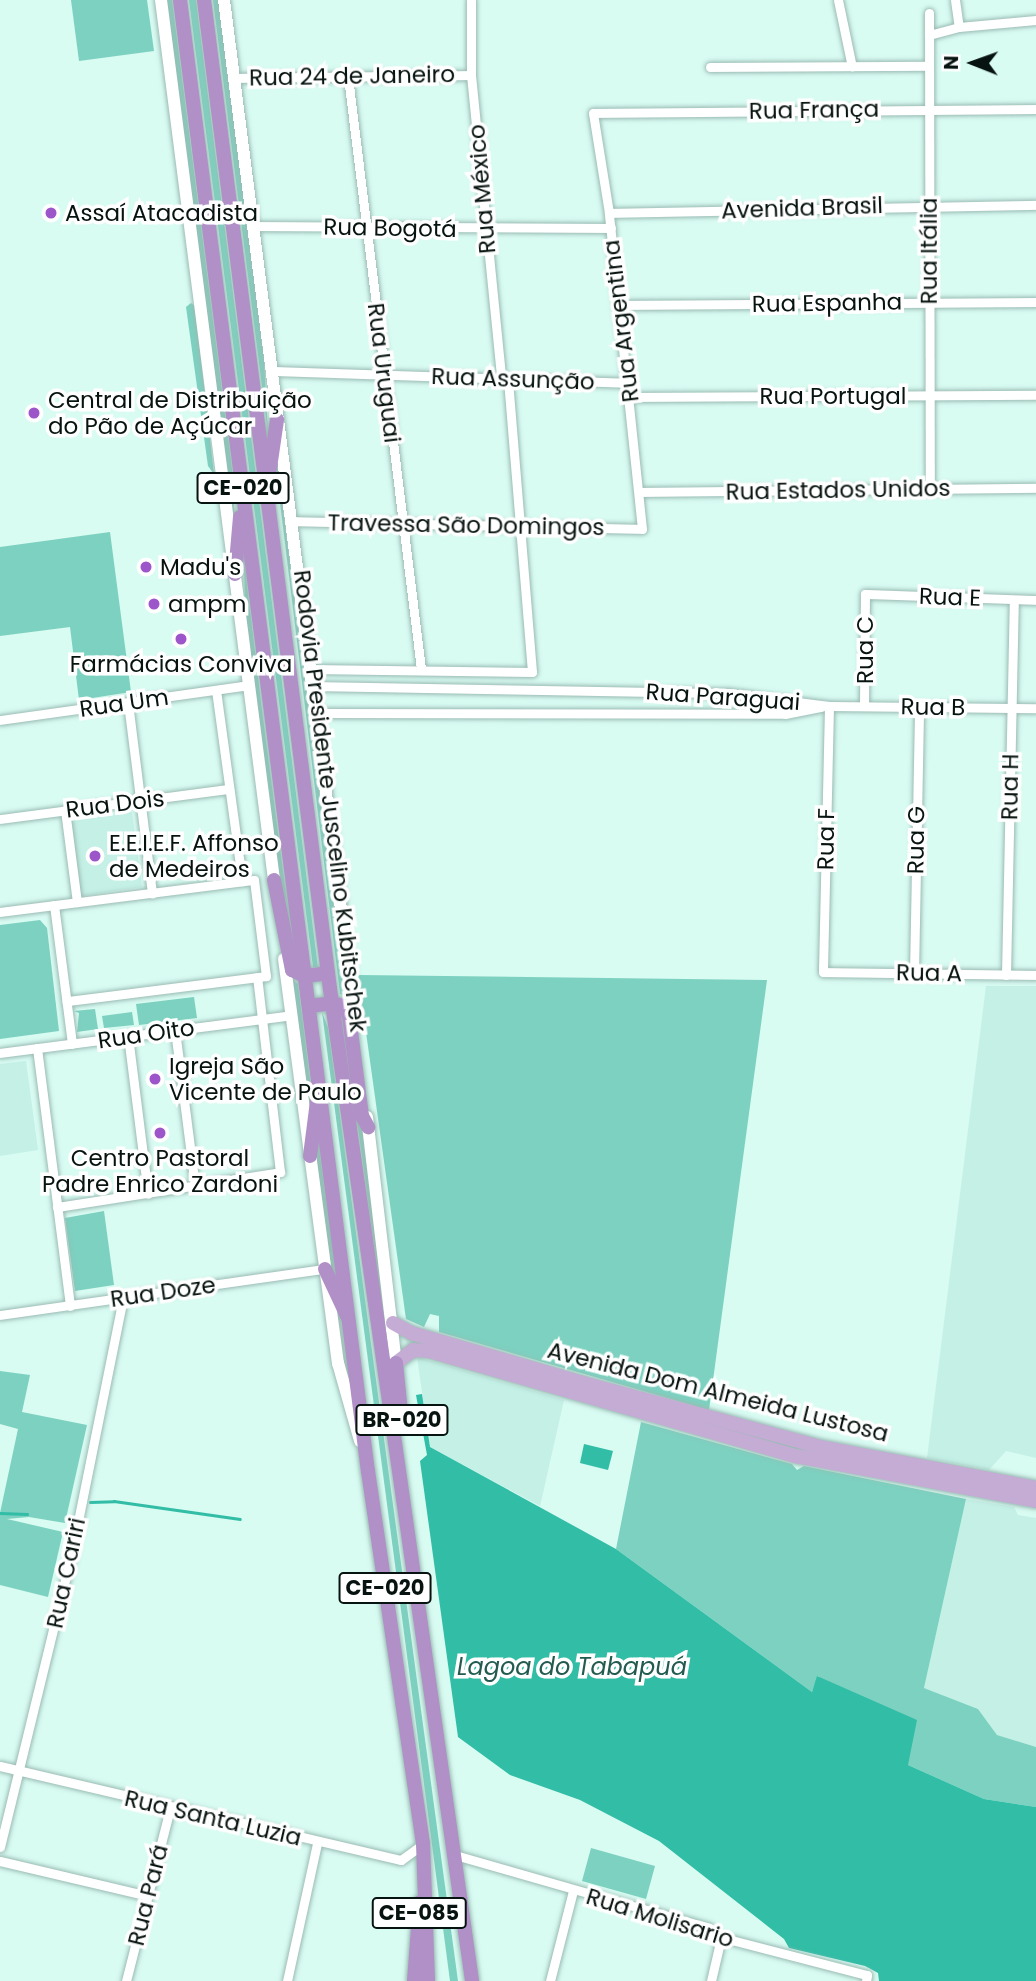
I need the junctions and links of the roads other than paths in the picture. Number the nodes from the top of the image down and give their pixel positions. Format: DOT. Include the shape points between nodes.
graph roads {
  1 [pos="162,0"];
  2 [pos="180,0"];
  3 [pos="204,0"];
  4 [pos="224,0"];
  5 [pos="471,0"];
  6 [pos="838,0"];
  7 [pos="956,0"];
  8 [pos="929,13"];
  9 [pos="1036,20"];
  10 [pos="959,27"];
  11 [pos="929,35"];
  12 [pos="929,66"];
  13 [pos="710,67"];
  14 [pos="852,67"];
  15 [pos="471,75"];
  16 [pos="348,77"];
  17 [pos="234,78"];
  18 [pos="929,108"];
  19 [pos="1036,109"];
  20 [pos="593,113"];
  21 [pos="929,205"];
  22 [pos="1036,205"];
  23 [pos="609,213"];
  24 [pos="252,226"];
  25 [pos="366,226"];
  26 [pos="611,228"];
  27 [pos="485,229"];
  28 [pos="929,302"];
  29 [pos="1036,302"];
  30 [pos="619,306"];
  31 [pos="271,371"];
  32 [pos="384,375"];
  33 [pos="505,379"];
  34 [pos="629,383"];
  35 [pos="929,395"];
  36 [pos="1036,395"];
  37 [pos="630,397"];
  38 [pos="277,420"];
  39 [pos="929,488"];
  40 [pos="1036,488"];
  41 [pos="243,491"];
  42 [pos="640,492"];
  43 [pos="268,498"];
  44 [pos="290,521"];
  45 [pos="402,523"];
  46 [pos="521,527"];
  47 [pos="642,529"];
  48 [pos="235,574"];
  49 [pos="865,594"];
  50 [pos="1014,600"];
  51 [pos="1036,600"];
  52 [pos="309,669"];
  53 [pos="421,669"];
  54 [pos="248,685"];
  55 [pos="311,686"];
  56 [pos="216,690"];
  57 [pos="128,703"];
  58 [pos="864,705"];
  59 [pos="829,706"];
  60 [pos="919,707"];
  61 [pos="1012,708"];
  62 [pos="1036,708"];
  63 [pos="314,713"];
  64 [pos="0,720"];
  65 [pos="229,789"];
  66 [pos="140,800"];
  67 [pos="65,810"];
  68 [pos="0,818"];
  69 [pos="274,880"];
  70 [pos="242,881"];
  71 [pos="152,893"];
  72 [pos="77,902"];
  73 [pos="54,905"];
  74 [pos="0,912"];
  75 [pos="823,972"];
  76 [pos="328,973"];
  77 [pos="914,973"];
  78 [pos="1006,975"];
  79 [pos="1036,975"];
  80 [pos="306,976"];
  81 [pos="257,977"];
  82 [pos="66,1001"];
  83 [pos="332,1003"];
  84 [pos="309,1006"];
  85 [pos="291,1015"];
  86 [pos="262,1019"];
  87 [pos="175,1030"];
  88 [pos="128,1036"];
  89 [pos="72,1044"];
  90 [pos="37,1048"];
  91 [pos="0,1053"];
  92 [pos="319,1082"];
  93 [pos="368,1127"];
  94 [pos="310,1156"];
  95 [pos="195,1187"];
  96 [pos="148,1194"];
  97 [pos="57,1207"];
  98 [pos="326,1269"];
  99 [pos="123,1298"];
  100 [pos="70,1306"];
  101 [pos="0,1315"];
  102 [pos="393,1323"];
  103 [pos="354,1330"];
  104 [pos="430,1345"];
  105 [pos="396,1363"];
  106 [pos="368,1471"];
  107 [pos="403,1477"];
  108 [pos="1036,1488"];
  109 [pos="1006,1490"];
  110 [pos="1036,1501"];
  111 [pos="0,1766"];
  112 [pos="21,1771"];
  113 [pos="170,1809"];
  114 [pos="317,1843"];
  115 [pos="423,1844"];
  116 [pos="0,1847"];
  117 [pos="455,1855"];
  118 [pos="0,1861"];
  119 [pos="573,1891"];
  120 [pos="148,1896"];
  121 [pos="716,1936"];
  122 [pos="867,1978"];
  123 [pos="126,1981"];
  124 [pos="287,1981"];
  125 [pos="414,1981"];
  126 [pos="428,1981"];
  127 [pos="472,1981"];
  128 [pos="550,1981"];
  129 [pos="711,1981"];
  1 -- 48 [label="main road"];
  2 -- 41 [label="highway, Rodovia Presidente Juscelino Kubitschek / CE-020"];
  3 -- 43 [label="highway, Rodovia Presidente Juscelino Kubitschek / CE-020"];
  4 -- 17 [label="main road, BR-020"];
  5 -- 15 [label="street, Rua México"];
  6 -- 14 [label="street"];
  7 -- 10 [label="street"];
  8 -- 11 [label="street, Rua Itália"];
  9 -- 10 [label="street"];
  10 -- 11 [label="street"];
  11 -- 12 [label="street, Rua Itália"];
  12 -- 14 [label="street"];
  12 -- 18 [label="street, Rua Itália"];
  13 -- 14 [label="street"];
  15 -- 16 [label="street, Rua 24 de Janeiro"];
  15 -- 27 [label="street, Rua México"];
  16 -- 17 [label="street, Rua 24 de Janeiro"];
  16 -- 25 [label="street, Rua Uruguai"];
  17 -- 24 [label="main road, BR-020"];
  18 -- 19 [label="street, Rua França"];
  18 -- 20 [label="street, Rua França"];
  18 -- 21 [label="street, Rua Itália"];
  20 -- 23 [label="street, Rua Argentina"];
  21 -- 22 [label="street, Avenida Brasil"];
  21 -- 23 [label="street, Avenida Brasil"];
  21 -- 28 [label="street, Rua Itália"];
  23 -- 26 [label="street, Rua Argentina"];
  24 -- 25 [label="street, Rua Bogotá"];
  24 -- 31 [label="main road, BR-020"];
  25 -- 27 [label="street, Rua Bogotá"];
  25 -- 32 [label="street, Rua Uruguai"];
  26 -- 27 [label="street, Rua Bogotá"];
  26 -- 30 [label="street, Rua Argentina"];
  27 -- 33 [label="street, Rua México"];
  28 -- 29 [label="street, Rua Espanha"];
  28 -- 30 [label="street, Rua Espanha"];
  28 -- 35 [label="street, Rua Itália"];
  30 -- 34 [label="street, Rua Argentina"];
  31 -- 32 [label="street, Rua Assunção"];
  31 -- 38 [label="main road, BR-020"];
  32 -- 33 [label="street, Rua Assunção"];
  32 -- 45 [label="street, Rua Uruguai"];
  33 -- 34 [label="street, Rua Assunção"];
  33 -- 46 [label="street, Rua México"];
  34 -- 37 [label="street, Rua Argentina"];
  35 -- 36 [label="street, Rua Portugal"];
  35 -- 37 [label="street, Rua Portugal"];
  35 -- 39 [label="street, Rua Itália"];
  37 -- 42 [label="street, Rua Argentina"];
  38 -- 43 [label="highway"];
  38 -- 44 [label="main road, BR-020"];
  39 -- 40 [label="street, Rua Estados Unidos"];
  39 -- 42 [label="street, Rua Estados Unidos"];
  41 -- 48 [label="highway"];
  41 -- 80 [label="highway, Rodovia Presidente Juscelino Kubitschek / CE-020"];
  42 -- 47 [label="street, Rua Argentina"];
  43 -- 76 [label="highway, Rodovia Presidente Juscelino Kubitschek / CE-020"];
  44 -- 45 [label="street, Travessa São Domingos"];
  44 -- 52 [label="main road, BR-020"];
  45 -- 46 [label="street, Travessa São Domingos"];
  45 -- 53 [label="street, Rua Uruguai"];
  46 -- 47 [label="street, Travessa São Domingos"];
  46 -- 53 [label="street, Rua México" via="532,672"];
  48 -- 54 [label="main road"];
  49 -- 50 [label="street, Rua E"];
  49 -- 58 [label="street, Rua C"];
  50 -- 51 [label="street, Rua E"];
  50 -- 61 [label="street, Rua H"];
  52 -- 53 [label="street"];
  52 -- 55 [label="main road, BR-020"];
  54 -- 56 [label="street, Rua Um"];
  54 -- 69 [label="main road"];
  55 -- 59 [label="street, Rua Paraguai" via="728,693"];
  55 -- 63 [label="main road, BR-020"];
  56 -- 57 [label="street, Rua Um"];
  56 -- 65 [label="street"];
  57 -- 64 [label="street, Rua Um"];
  57 -- 66 [label="street"];
  58 -- 59 [label="street, Rua B"];
  58 -- 60 [label="street, Rua B"];
  59 -- 63 [label="street, Rua Paraguai" via="774,714"];
  59 -- 75 [label="street, Rua F"];
  60 -- 61 [label="street, Rua B"];
  60 -- 77 [label="street, Rua G"];
  61 -- 62 [label="street, Rua B"];
  61 -- 78 [label="street, Rua H"];
  63 -- 93 [label="main road, BR-020"];
  65 -- 66 [label="street, Rua Dois"];
  65 -- 70 [label="street"];
  66 -- 67 [label="street, Rua Dois"];
  66 -- 71 [label="street"];
  67 -- 68 [label="street, Rua Dois"];
  67 -- 72 [label="street"];
  69 -- 80 [label="highway" via="291,968"];
  69 -- 85 [label="main road"];
  70 -- 71 [label="street"];
  70 -- 81 [label="street" via="254,880 266,976"];
  71 -- 72 [label="street"];
  72 -- 73 [label="street"];
  73 -- 74 [label="street"];
  73 -- 82 [label="street"];
  75 -- 77 [label="street, Rua A"];
  76 -- 80 [label="highway"];
  76 -- 83 [label="highway, Rodovia Presidente Juscelino Kubitschek / CE-020"];
  77 -- 78 [label="street, Rua A"];
  78 -- 79 [label="street, Rua A"];
  80 -- 84 [label="highway, Rodovia Presidente Juscelino Kubitschek / CE-020"];
  81 -- 82 [label="street, Rua Oito"];
  81 -- 86 [label="street"];
  82 -- 89 [label="street"];
  83 -- 84 [label="highway"];
  83 -- 93 [label="highway" via="343,1006 349,1016 362,1116"];
  83 -- 107 [label="highway, Rodovia Presidente Juscelino Kubitschek / CE-020" via="381,1355"];
  84 -- 92 [label="highway, Rodovia Presidente Juscelino Kubitschek / CE-020"];
  85 -- 86 [label="street, Rua Oito"];
  85 -- 94 [label="main road"];
  86 -- 87 [label="street, Rua Oito"];
  86 -- 95 [label="street" via="282,1167 278,1174"];
  87 -- 88 [label="street, Rua Oito"];
  87 -- 95 [label="street"];
  88 -- 89 [label="street, Rua Oito"];
  88 -- 96 [label="street"];
  89 -- 90 [label="street, Rua Oito"];
  90 -- 91 [label="street, Rua Oito"];
  90 -- 97 [label="street"];
  92 -- 94 [label="highway"];
  92 -- 103 [label="highway, Rodovia Presidente Juscelino Kubitschek / CE-020"];
  93 -- 102 [label="main road, BR-020"];
  94 -- 98 [label="main road"];
  95 -- 96 [label="street"];
  96 -- 97 [label="street"];
  97 -- 100 [label="street"];
  98 -- 99 [label="street, Rua Doze"];
  98 -- 103 [label="highway"];
  98 -- 106 [label="main road" via="338,1363"];
  99 -- 100 [label="street, Rua Doze"];
  99 -- 112 [label="street, Rua Cariri"];
  100 -- 101 [label="street, Rua Doze"];
  102 -- 104 [label="main road, Avenida Dom Almeida Lustosa"];
  102 -- 105 [label="main road, BR-020"];
  103 -- 106 [label="highway, Rodovia Presidente Juscelino Kubitschek / CE-020"];
  104 -- 105 [label="main road" via="412,1350"];
  104 -- 109 [label="main road, Avenida Dom Almeida Lustosa" via="796,1456"];
  105 -- 107 [label="highway, BR-020" via="405,1450"];
  106 -- 115 [label="highway, Rodovia Presidente Juscelino Kubitschek / CE-020"];
  107 -- 117 [label="highway, Rodovia Presidente Juscelino Kubitschek / CE-020"];
  108 -- 109 [label="main road, Avenida Dom Almeida Lustosa"];
  109 -- 110 [label="main road, Avenida Dom Almeida Lustosa"];
  111 -- 112 [label="street, Rua Santa Luzia"];
  112 -- 113 [label="street, Rua Santa Luzia"];
  112 -- 116 [label="street, Rua Cariri"];
  113 -- 114 [label="street, Rua Santa Luzia"];
  113 -- 120 [label="street, Rua Pará"];
  114 -- 115 [label="street, Rua Santa Luzia" via="401,1860"];
  114 -- 124 [label="street"];
  115 -- 125 [label="highway, CE-085"];
  115 -- 126 [label="highway, Rodovia Presidente Juscelino Kubitschek / CE-020"];
  117 -- 119 [label="street, Rua Molisario"];
  117 -- 127 [label="highway, Rodovia Presidente Juscelino Kubitschek / CE-020"];
  118 -- 120 [label="street"];
  119 -- 121 [label="street, Rua Molisario" via="709,1928"];
  119 -- 128 [label="street"];
  120 -- 123 [label="street, Rua Pará"];
  121 -- 122 [label="street, Rua Molisario"];
  121 -- 129 [label="street" via="719,1945"];
}
